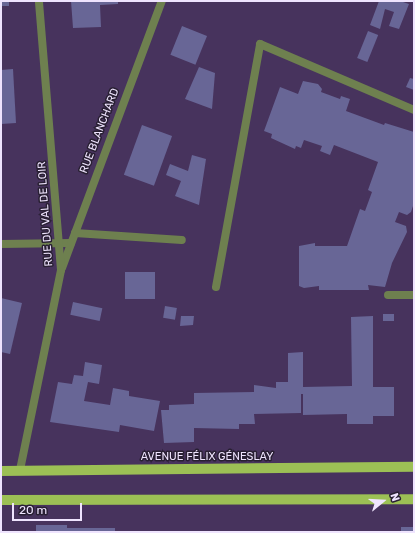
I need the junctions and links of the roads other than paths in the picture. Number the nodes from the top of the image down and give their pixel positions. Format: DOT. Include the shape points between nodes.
graph roads {
  1 [pos="39,1"];
  2 [pos="162,1"];
  3 [pos="414,110"];
  4 [pos="75,233"];
  5 [pos="182,240"];
  6 [pos="59,243"];
  7 [pos="71,243"];
  8 [pos="1,244"];
  9 [pos="61,270"];
  10 [pos="216,287"];
  11 [pos="388,296"];
  12 [pos="414,296"];
  13 [pos="414,467"];
  14 [pos="20,470"];
  15 [pos="1,471"];
  16 [pos="414,499"];
  17 [pos="1,500"];
  1 -- 6 [label="street, RUE DU VAL DE LOIR"];
  2 -- 4 [label="street, RUE BLANCHARD"];
  3 -- 10 [label="street" via="260,44"];
  4 -- 5 [label="street"];
  4 -- 7 [label="street, RUE BLANCHARD"];
  6 -- 7 [label="street"];
  6 -- 8 [label="street"];
  6 -- 9 [label="street, RUE DU VAL DE LOIR"];
  7 -- 9 [label="street, RUE BLANCHARD"];
  9 -- 14 [label="street, RUE DU VAL DE LOIR"];
  11 -- 12 [label="street"];
  13 -- 14 [label="main road, AVENUE FÉLIX GÉNESLAY"];
  14 -- 15 [label="main road, AVENUE FÉLIX GÉNESLAY"];
  16 -- 17 [label="main road"];
}
